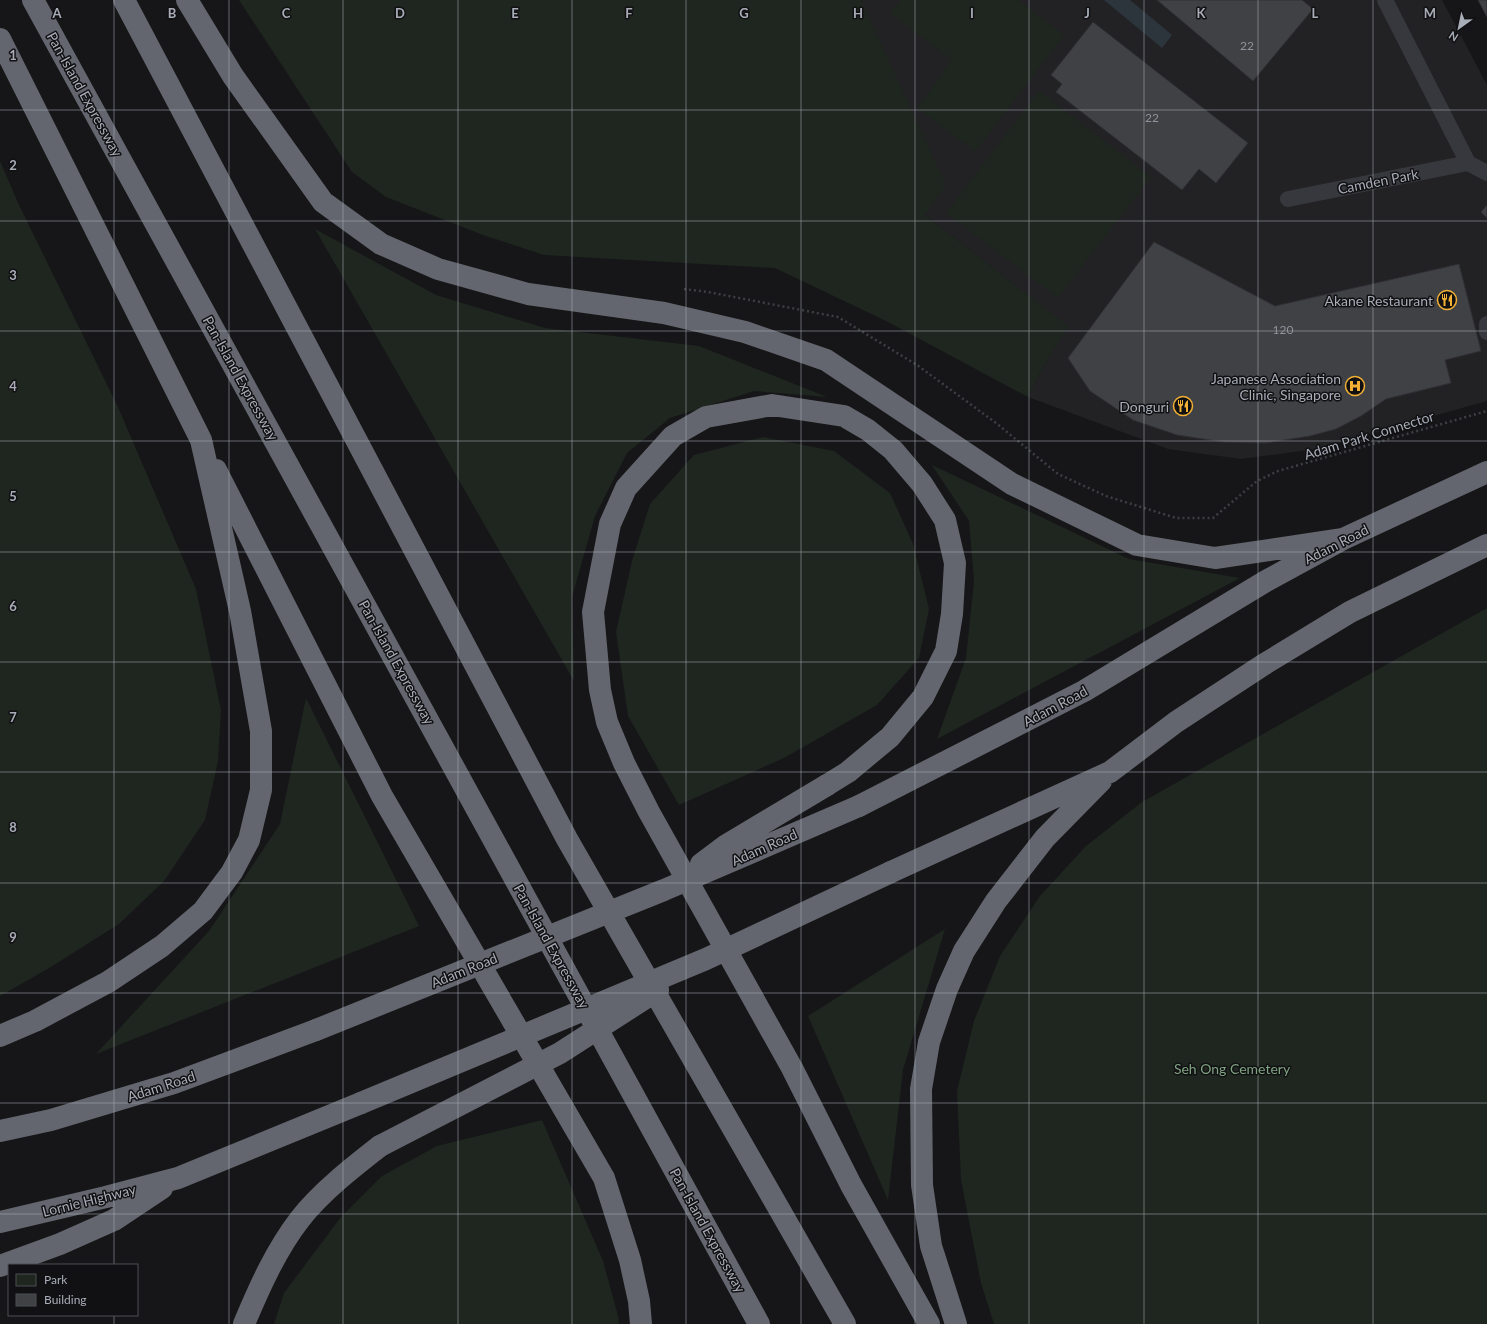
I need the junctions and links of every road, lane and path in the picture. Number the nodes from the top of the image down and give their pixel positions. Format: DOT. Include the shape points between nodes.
graph roads {
  1 [pos="33,0"];
  2 [pos="124,0"];
  3 [pos="187,0"];
  4 [pos="1385,0"];
  5 [pos="0,39"];
  6 [pos="1468,163"];
  7 [pos="1487,174"];
  8 [pos="1288,199"];
  9 [pos="1487,324"];
  10 [pos="1487,332"];
  11 [pos="1487,411"];
  12 [pos="201,440"];
  13 [pos="1487,472"];
  14 [pos="1257,481"];
  15 [pos="1343,539"];
  16 [pos="1487,545"];
  17 [pos="1110,772"];
  18 [pos="664,890"];
  19 [pos="706,959"];
  20 [pos="0,1036"];
  21 [pos="0,1132"];
  22 [pos="178,1178"];
  23 [pos="0,1222"];
  24 [pos="0,1266"];
  25 [pos="244,1324"];
  26 [pos="641,1324"];
  27 [pos="760,1324"];
  28 [pos="845,1324"];
  29 [pos="929,1324"];
  30 [pos="956,1324"];
  1 -- 27 [label="highway, Pan-Island Expressway"];
  2 -- 28 [label="highway" via="567,839"];
  3 -- 15 [label="highway" via="233,76 323,202 381,244 438,269 528,294 664,313 745,332 826,360 1012,484 1137,545 1215,558"];
  4 -- 6 [label="lane"];
  5 -- 12 [label="highway"];
  6 -- 7 [label="lane"];
  6 -- 8 [label="lane, Camden Park"];
  9 -- 10 [label="lane"];
  11 -- 14 [label="path, Adam Park Connector" via="1278,471"];
  12 -- 20 [label="highway" via="240,611 261,731 261,790 249,840 232,872 203,911 162,946 108,982 35,1021"];
  12 -- 26 [label="highway" via="382,796 604,1178 630,1260"];
  13 -- 15 [label="highway, Adam Road"];
  15 -- 18 [label="highway, Adam Road, bridge" via="1266,581 1084,692 859,806"];
  16 -- 17 [label="highway" via="1350,612 1176,722"];
  17 -- 19 [label="highway, bridge"];
  17 -- 30 [label="highway" via="1045,838 996,901 964,951 929,1042 921,1089 922,1185 931,1246"];
  18 -- 21 [label="highway, Adam Road, bridge" via="316,1030 174,1083 50,1120"];
  18 -- 29 [label="highway, bridge" via="725,846 848,772 890,737 923,697 946,651 952,614 955,563 945,520 922,484 893,450 868,430 844,416 772,405 706,417 673,436 626,488 610,524 593,612 600,690 607,722 649,812 792,1068 851,1185"];
  19 -- 22 [label="highway, bridge"];
  19 -- 25 [label="highway, bridge" via="560,1053 380,1146 346,1172 301,1218 261,1285"];
  22 -- 23 [label="highway, Lornie Highway"];
  22 -- 24 [label="highway" via="114,1220 60,1244"];
}
